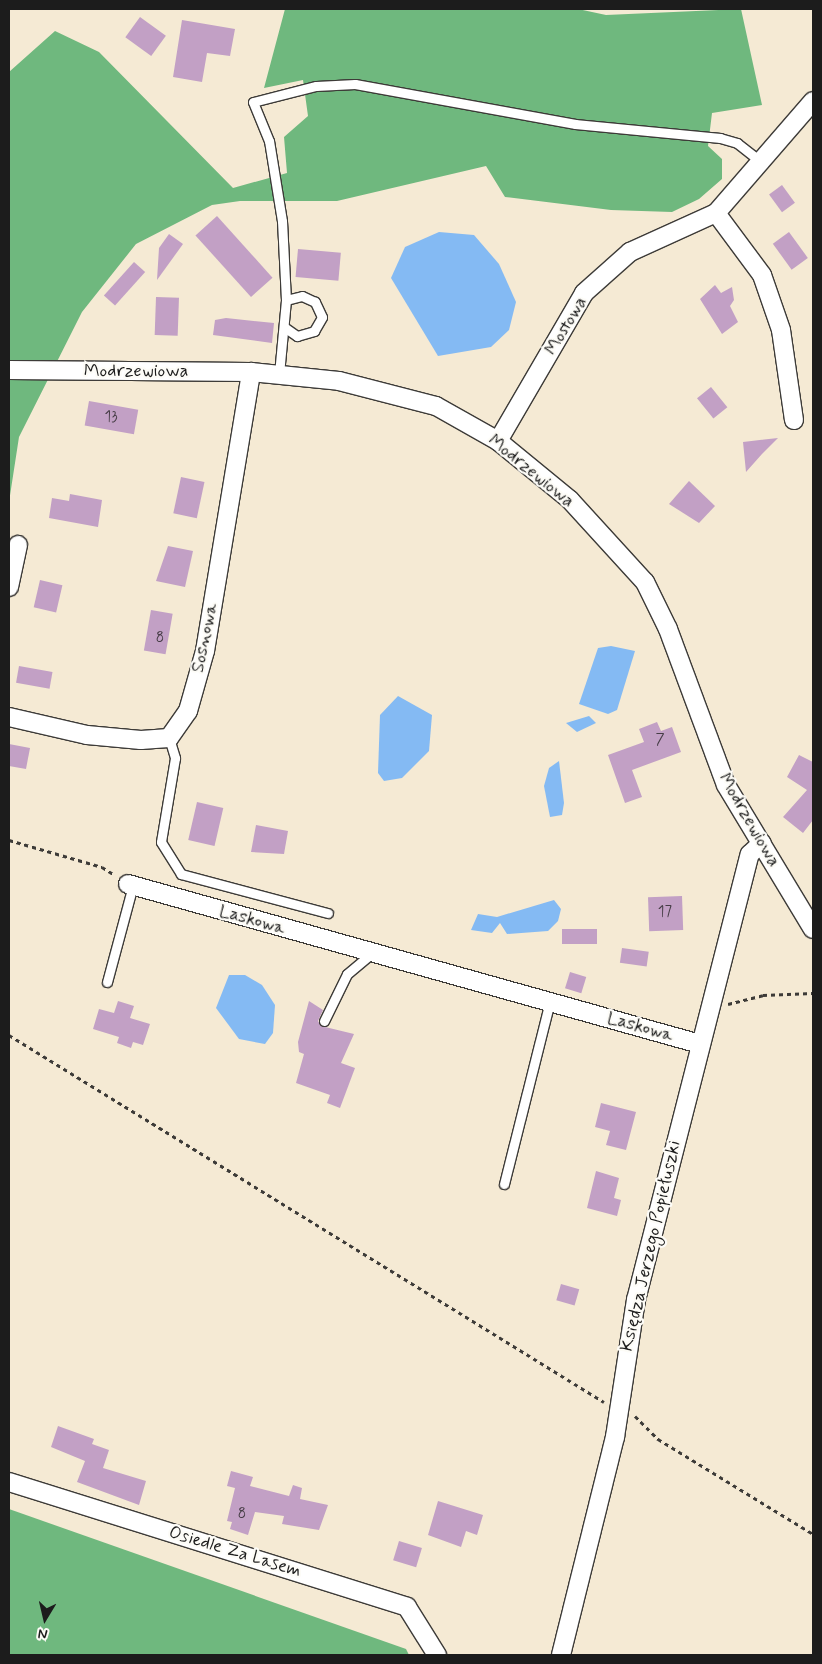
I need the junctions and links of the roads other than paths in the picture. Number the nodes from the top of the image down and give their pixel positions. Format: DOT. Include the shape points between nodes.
graph roads {
  1 [pos="813,100"];
  2 [pos="760,162"];
  3 [pos="716,213"];
  4 [pos="286,300"];
  5 [pos="284,327"];
  6 [pos="9,370"];
  7 [pos="251,372"];
  8 [pos="279,374"];
  9 [pos="794,420"];
  10 [pos="498,442"];
  11 [pos="18,544"];
  12 [pos="9,586"];
  13 [pos="9,717"];
  14 [pos="169,738"];
  15 [pos="762,843"];
  16 [pos="131,885"];
  17 [pos="328,913"];
  18 [pos="813,929"];
  19 [pos="370,955"];
  20 [pos="107,982"];
  21 [pos="550,1001"];
  22 [pos="324,1021"];
  23 [pos="700,1044"];
  24 [pos="504,1184"];
  25 [pos="9,1482"];
  26 [pos="437,1655"];
  27 [pos="561,1655"];
  1 -- 2 [label="street, Mostowa"];
  2 -- 3 [label="street, Mostowa"];
  2 -- 4 [label="lane" via="737,143 720,138 575,124 356,84 316,86 253,102 272,159 282,221"];
  3 -- 9 [label="street" via="762,275 781,330"];
  3 -- 10 [label="street, Mostowa" via="630,252 584,293"];
  4 -- 5 [label="lane"];
  4 -- 5 [label="lane" via="302,296 315,302 322,317 314,331 306,334 297,336"];
  5 -- 8 [label="lane"];
  6 -- 7 [label="street, Modrzewiowa"];
  7 -- 8 [label="street, Modrzewiowa"];
  7 -- 14 [label="street, Sosnowa" via="205,651 188,711"];
  8 -- 10 [label="street, Modrzewiowa" via="389,391 436,406"];
  10 -- 15 [label="street, Modrzewiowa" via="570,500 645,582 668,629 726,785"];
  11 -- 12 [label="street"];
  13 -- 14 [label="street" via="87,735"];
  14 -- 17 [label="lane" via="175,758 161,842 181,874"];
  15 -- 18 [label="street, Modrzewiowa"];
  15 -- 23 [label="street, Księdza Jerzego Popiełuszki" via="750,854"];
  16 -- 19 [label="street, Laskowa"];
  16 -- 20 [label="lane"];
  19 -- 21 [label="street, Laskowa"];
  19 -- 22 [label="lane" via="347,974"];
  21 -- 23 [label="street, Laskowa"];
  21 -- 24 [label="lane"];
  23 -- 27 [label="street, Księdza Jerzego Popiełuszki" via="636,1300 615,1438"];
  25 -- 26 [label="street, Osiedle Za Lasem" via="407,1607"];
}
